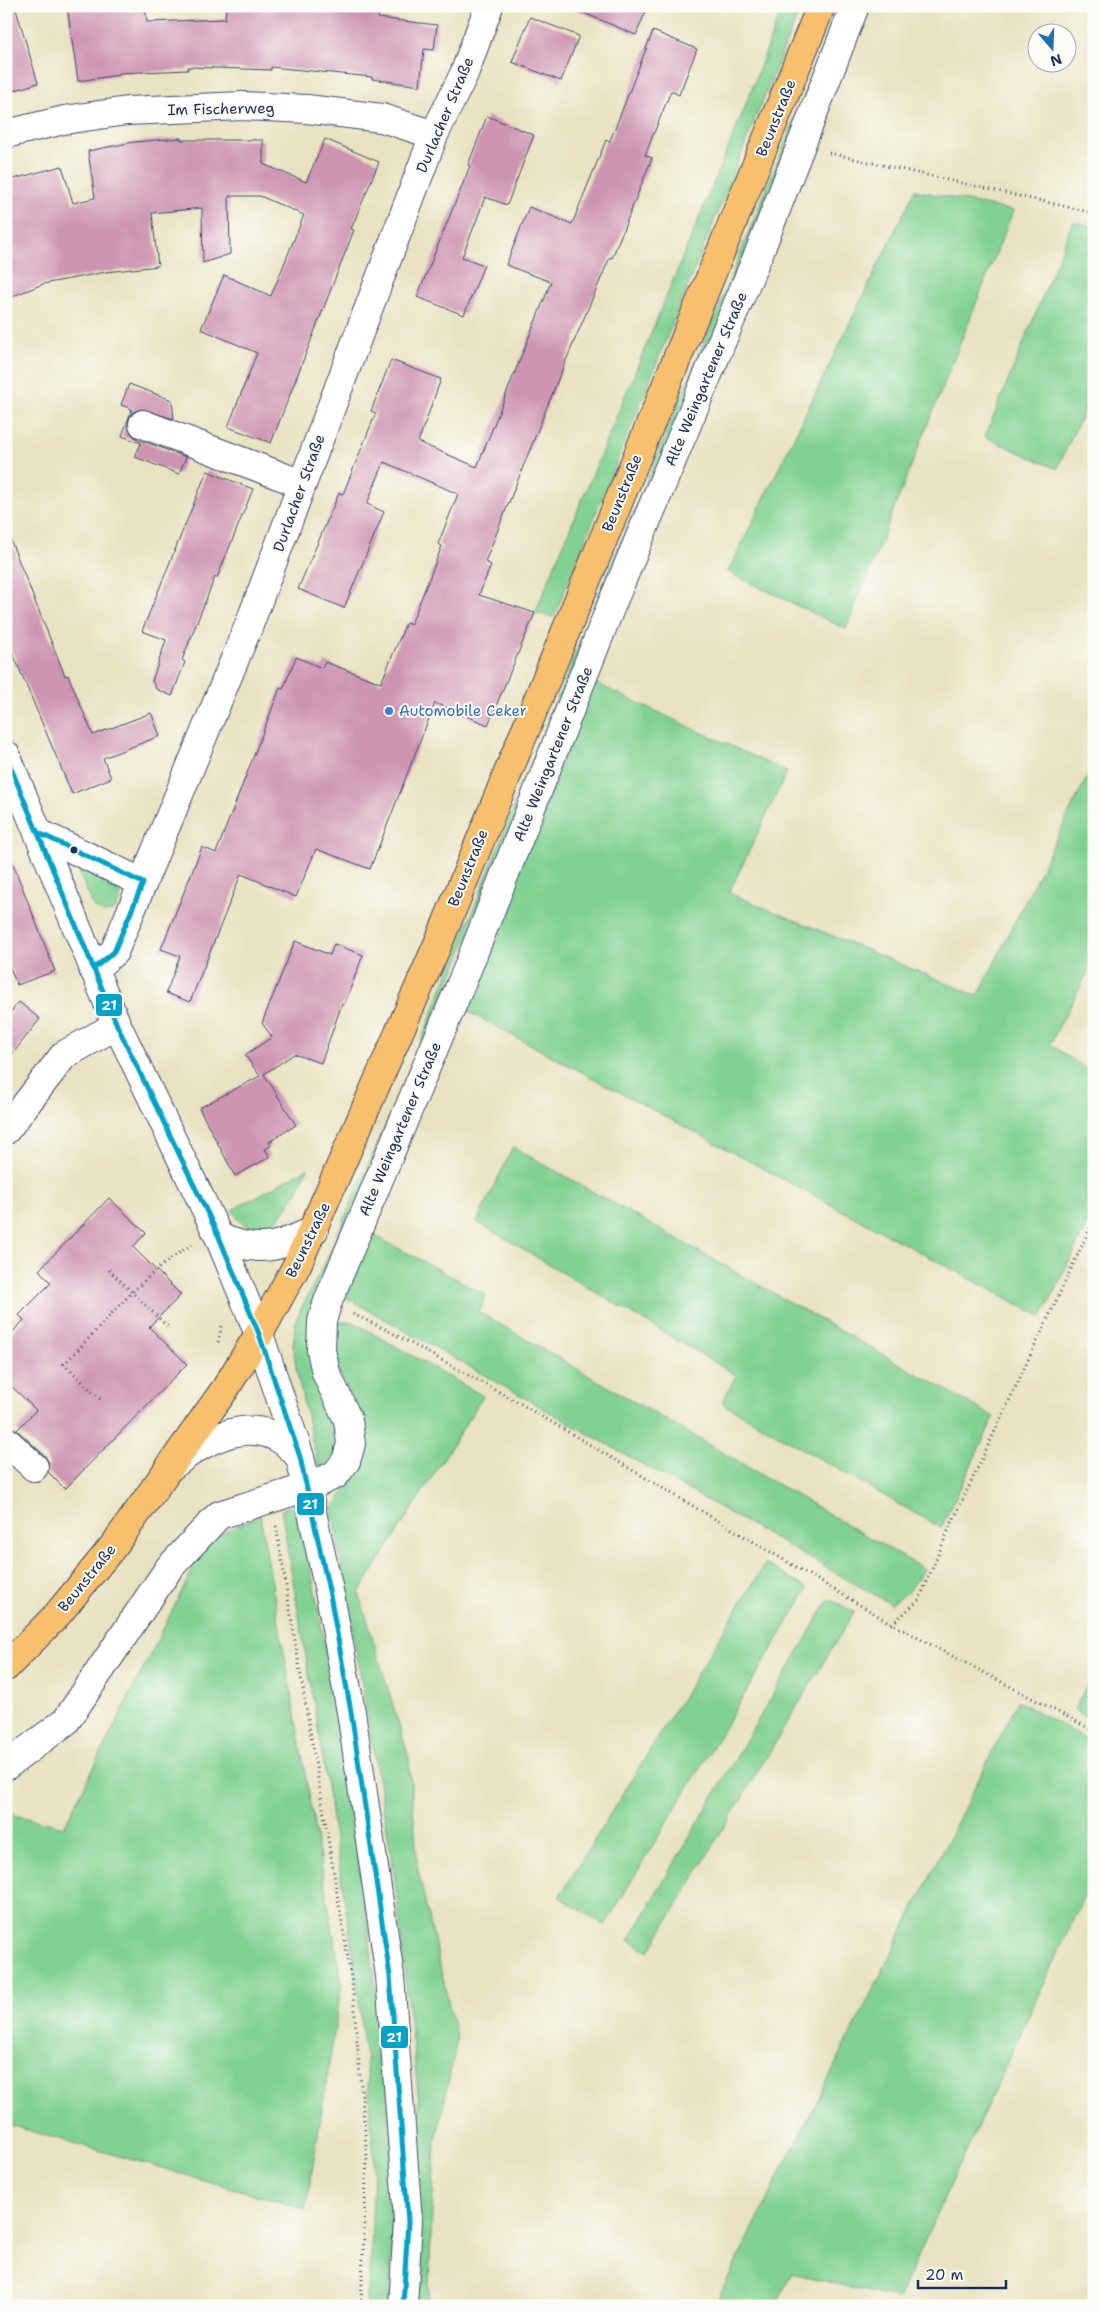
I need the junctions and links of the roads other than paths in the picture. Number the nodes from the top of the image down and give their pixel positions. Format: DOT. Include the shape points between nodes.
graph roads {
  1 [pos="489,6"];
  2 [pos="821,6"];
  3 [pos="855,6"];
  4 [pos="6,134"];
  5 [pos="434,135"];
  6 [pos="144,424"];
  7 [pos="302,484"];
  8 [pos="6,755"];
  9 [pos="39,833"];
  10 [pos="143,883"];
  11 [pos="93,969"];
  12 [pos="117,1025"];
  13 [pos="6,1130"];
  14 [pos="314,1230"];
  15 [pos="208,1245"];
  16 [pos="259,1334"];
  17 [pos="6,1441"];
  18 [pos="300,1457"];
  19 [pos="34,1467"];
  20 [pos="167,1470"];
  21 [pos="308,1487"];
  22 [pos="6,1668"];
  23 [pos="6,1766"];
  24 [pos="404,2306"];
  1 -- 5 [label="street, Durlacher Straße" via="464,74"];
  2 -- 14 [label="main road, Beunstraße" via="440,939"];
  3 -- 21 [label="street, Alte Weingartener Straße" via="763,243 611,606 466,972 328,1301 322,1321 321,1350 326,1373 348,1420 351,1444 346,1461 335,1475"];
  4 -- 5 [label="street, Im Fischerweg" via="64,120 126,111 242,106 307,108 382,118"];
  5 -- 7 [label="street, Durlacher Straße"];
  6 -- 7 [label="street"];
  7 -- 10 [label="street, Durlacher Straße" via="249,625"];
  8 -- 9 [label="street"];
  9 -- 10 [label="street"];
  9 -- 11 [label="street"];
  10 -- 11 [label="street, Durlacher Straße" via="114,952"];
  11 -- 12 [label="street"];
  12 -- 13 [label="street" via="64,1054"];
  12 -- 15 [label="street"];
  14 -- 15 [label="street" via="276,1245"];
  14 -- 16 [label="main road, Beunstraße"];
  15 -- 16 [label="street"];
  16 -- 18 [label="street"];
  16 -- 20 [label="main road, Beunstraße" via="225,1389"];
  17 -- 19 [label="street"];
  18 -- 20 [label="street" via="281,1439 270,1435 232,1433 193,1449"];
  18 -- 21 [label="street"];
  20 -- 22 [label="main road, Beunstraße" via="115,1544 63,1608"];
  21 -- 23 [label="street, Alte Weingartener Straße" via="219,1514 170,1568 66,1721"];
  21 -- 24 [label="street" via="351,1712 390,1976 408,2221"];
}
